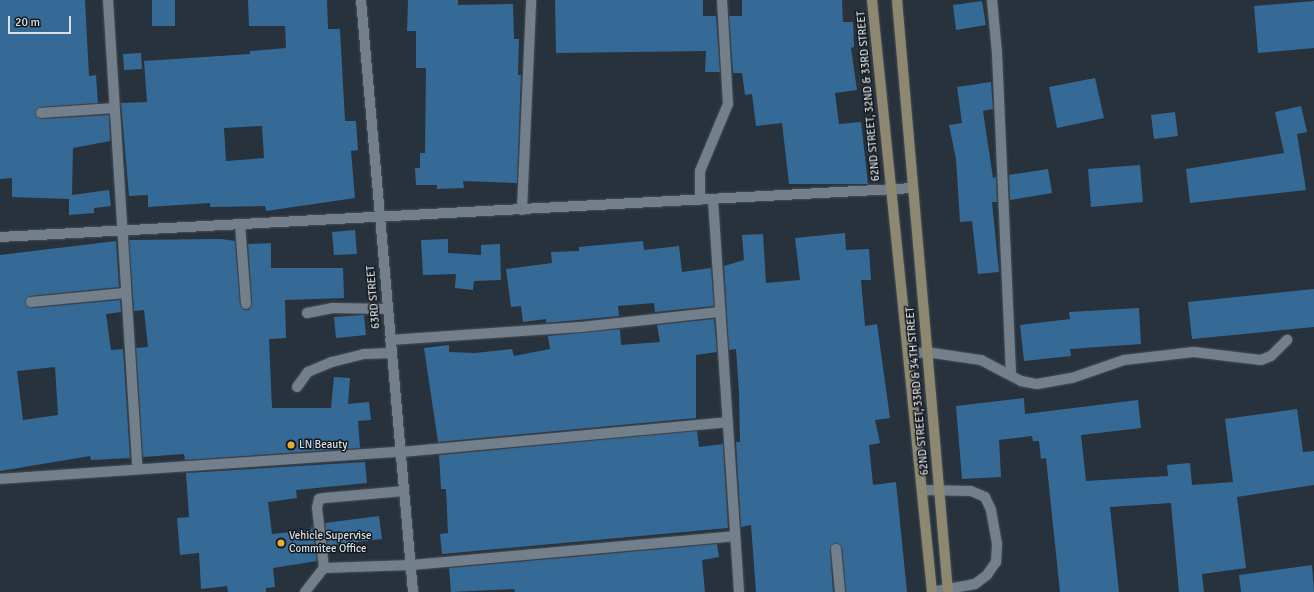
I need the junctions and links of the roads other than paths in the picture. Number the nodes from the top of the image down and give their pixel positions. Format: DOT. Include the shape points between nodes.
graph roads {
  1 [pos="108,0"];
  2 [pos="360,0"];
  3 [pos="531,0"];
  4 [pos="722,0"];
  5 [pos="872,0"];
  6 [pos="897,0"];
  7 [pos="992,0"];
  8 [pos="114,108"];
  9 [pos="41,113"];
  10 [pos="913,188"];
  11 [pos="890,189"];
  12 [pos="700,200"];
  13 [pos="713,200"];
  14 [pos="522,210"];
  15 [pos="379,219"];
  16 [pos="240,224"];
  17 [pos="121,231"];
  18 [pos="0,236"];
  19 [pos="125,294"];
  20 [pos="31,302"];
  21 [pos="246,304"];
  22 [pos="388,309"];
  23 [pos="718,312"];
  24 [pos="307,313"];
  25 [pos="390,340"];
  26 [pos="1287,340"];
  27 [pos="926,352"];
  28 [pos="392,353"];
  29 [pos="908,354"];
  30 [pos="1011,376"];
  31 [pos="298,387"];
  32 [pos="728,422"];
  33 [pos="401,452"];
  34 [pos="137,467"];
  35 [pos="0,479"];
  36 [pos="940,489"];
  37 [pos="923,490"];
  38 [pos="404,491"];
  39 [pos="735,536"];
  40 [pos="836,550"];
  41 [pos="411,565"];
  42 [pos="324,568"];
  43 [pos="948,591"];
  44 [pos="304,592"];
  45 [pos="413,592"];
  46 [pos="739,592"];
  47 [pos="840,592"];
  48 [pos="932,592"];
  1 -- 8 [label="street"];
  2 -- 15 [label="street, 63RD STREET"];
  3 -- 14 [label="street"];
  4 -- 12 [label="street" via="728,104 700,171"];
  5 -- 11 [label="main road, 62ND STREET, 32ND & 33RD STREET"];
  6 -- 10 [label="main road"];
  7 -- 30 [label="street" via="997,53"];
  8 -- 9 [label="street"];
  8 -- 17 [label="street"];
  10 -- 11 [label="street"];
  10 -- 27 [label="main road, 62ND STREET, 33RD & 34TH STREET"];
  11 -- 13 [label="street"];
  11 -- 29 [label="main road, 62ND STREET, 33RD & 34TH STREET"];
  12 -- 13 [label="street"];
  12 -- 14 [label="street"];
  13 -- 23 [label="street"];
  14 -- 15 [label="street"];
  15 -- 16 [label="street"];
  15 -- 22 [label="street, 63RD STREET"];
  16 -- 17 [label="street"];
  16 -- 21 [label="street"];
  17 -- 18 [label="street"];
  17 -- 19 [label="street"];
  19 -- 20 [label="street"];
  19 -- 34 [label="street"];
  22 -- 24 [label="street" via="332,308"];
  22 -- 25 [label="street, 63RD STREET"];
  23 -- 25 [label="street" via="581,327"];
  23 -- 32 [label="street"];
  25 -- 28 [label="street, 63RD STREET"];
  26 -- 30 [label="street" via="1271,356 1261,360 1194,352 1124,360 1072,378 1037,384"];
  27 -- 29 [label="street"];
  27 -- 30 [label="street" via="980,360"];
  27 -- 36 [label="main road, 62ND STREET, 33RD & 34TH STREET"];
  28 -- 31 [label="street" via="364,354 332,362 308,372"];
  28 -- 33 [label="street, 63RD STREET"];
  29 -- 37 [label="main road, 62ND STREET, 33RD & 34TH STREET"];
  32 -- 33 [label="street"];
  32 -- 39 [label="street"];
  33 -- 34 [label="street"];
  33 -- 38 [label="street, 63RD STREET"];
  34 -- 35 [label="street"];
  36 -- 37 [label="street"];
  36 -- 43 [label="main road, 62ND STREET, 33RD & 34TH STREET"];
  36 -- 43 [label="street" via="971,491 985,497 992,510 997,544 996,562 987,575 975,584"];
  37 -- 48 [label="main road, 62ND STREET, 33RD & 34TH STREET"];
  38 -- 41 [label="street, 63RD STREET"];
  38 -- 42 [label="street" via="319,499"];
  39 -- 41 [label="street"];
  39 -- 46 [label="street"];
  40 -- 47 [label="street"];
  41 -- 42 [label="street"];
  41 -- 45 [label="street, 63RD STREET"];
  42 -- 44 [label="street"];
  43 -- 48 [label="street"];
}
